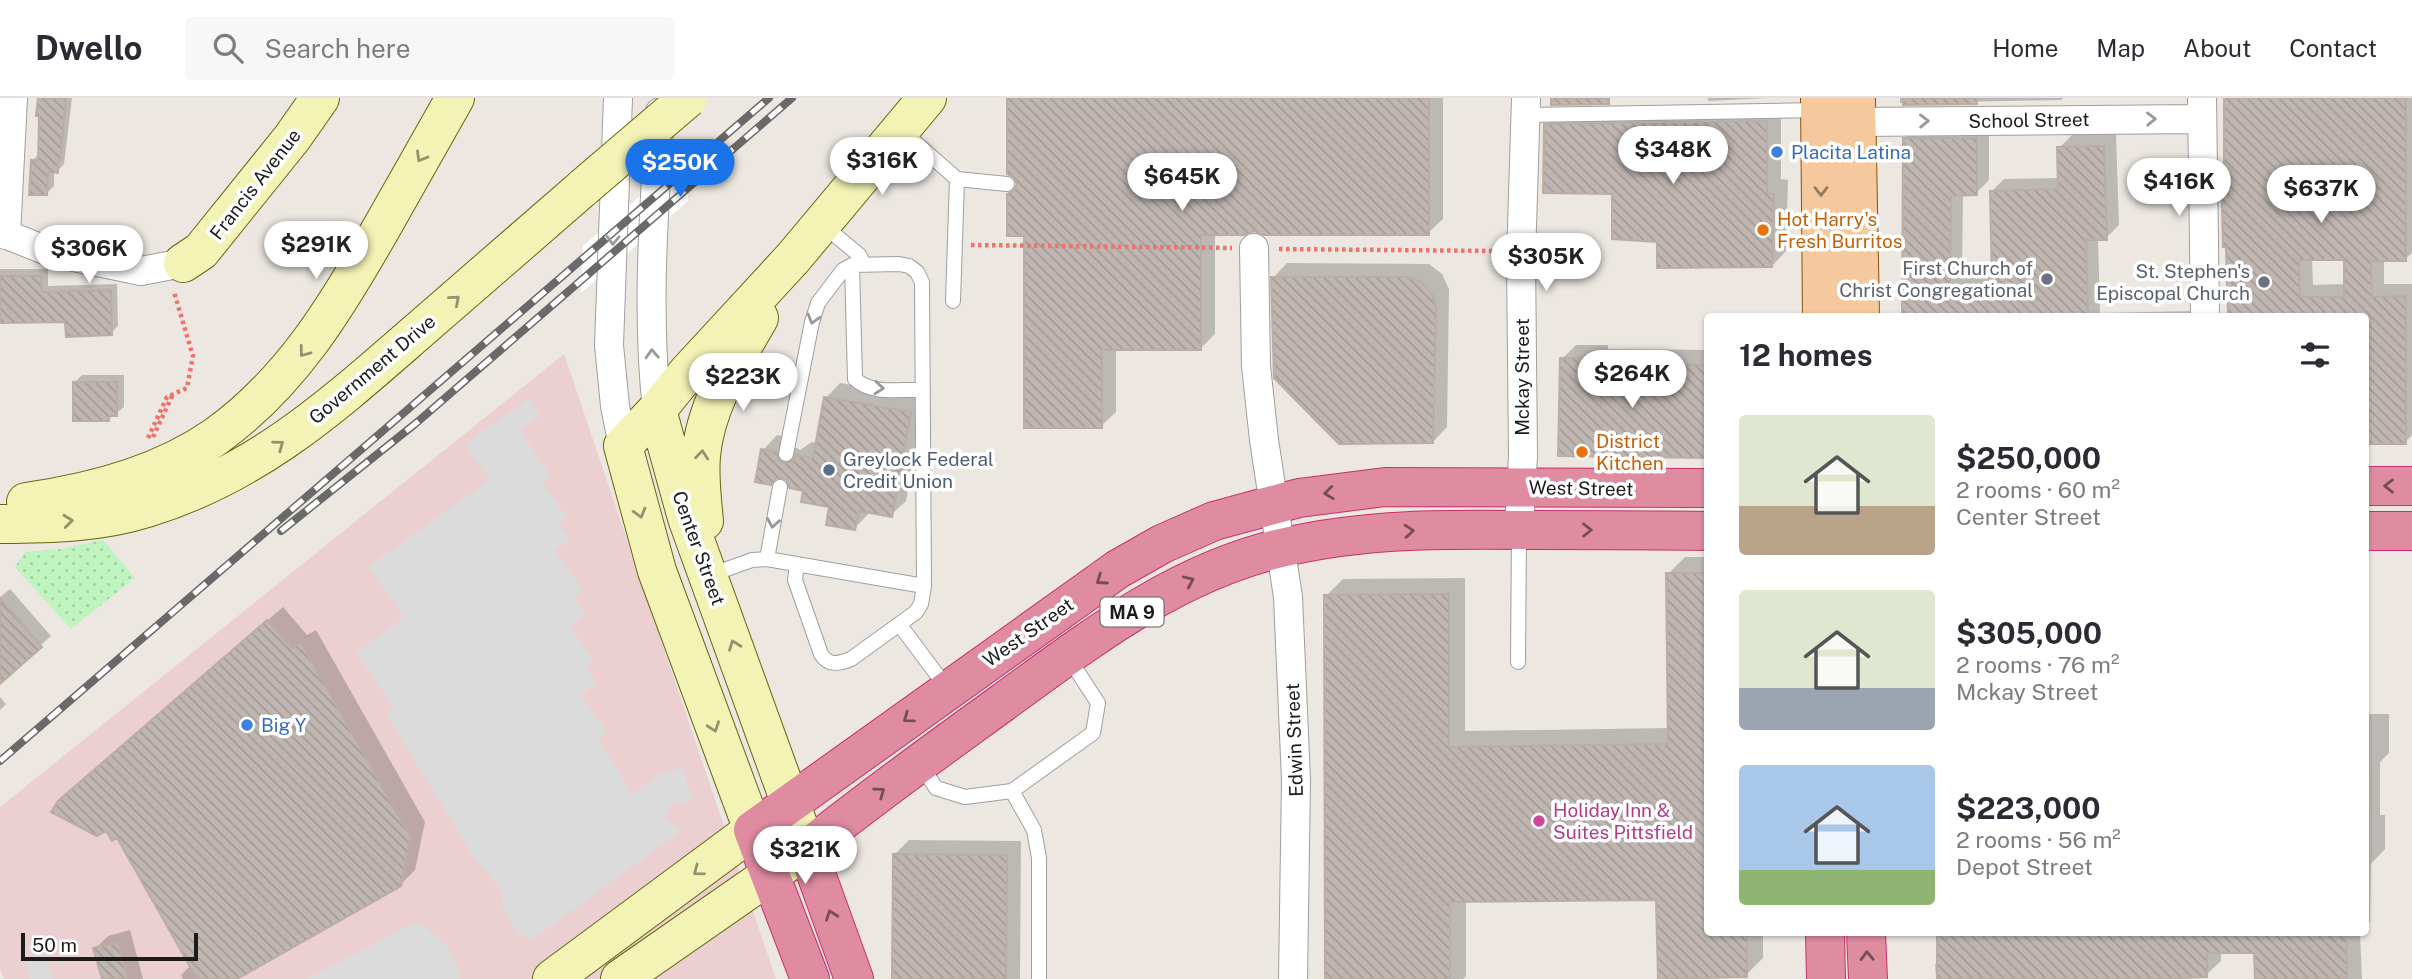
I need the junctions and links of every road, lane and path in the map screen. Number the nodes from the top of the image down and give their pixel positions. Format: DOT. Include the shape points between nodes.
graph roads {
  1 [pos="13,98"];
  2 [pos="320,98"];
  3 [pos="455,98"];
  4 [pos="618,98"];
  5 [pos="662,98"];
  6 [pos="688,98"];
  7 [pos="927,98"];
  8 [pos="1526,107"];
  9 [pos="1838,107"];
  10 [pos="2202,108"];
  11 [pos="900,129"];
  12 [pos="957,179"];
  13 [pos="1007,184"];
  14 [pos="822,224"];
  15 [pos="3,233"];
  16 [pos="955,245"];
  17 [pos="1254,248"];
  18 [pos="1502,251"];
  19 [pos="793,258"];
  20 [pos="175,265"];
  21 [pos="858,265"];
  22 [pos="953,302"];
  23 [pos="1822,313"];
  24 [pos="1860,313"];
  25 [pos="2205,313"];
  26 [pos="923,390"];
  27 [pos="657,410"];
  28 [pos="623,446"];
  29 [pos="146,447"];
  30 [pos="786,454"];
  31 [pos="2369,486"];
  32 [pos="2412,486"];
  33 [pos="780,487"];
  34 [pos="1521,487"];
  35 [pos="1704,488"];
  36 [pos="1274,503"];
  37 [pos="0,506"];
  38 [pos="0,524"];
  39 [pos="1519,529"];
  40 [pos="1704,531"];
  41 [pos="2369,531"];
  42 [pos="2412,531"];
  43 [pos="1281,548"];
  44 [pos="767,559"];
  45 [pos="796,564"];
  46 [pos="708,574"];
  47 [pos="925,586"];
  48 [pos="899,624"];
  49 [pos="1068,656"];
  50 [pos="1518,662"];
  51 [pos="948,689"];
  52 [pos="919,763"];
  53 [pos="1012,791"];
  54 [pos="790,802"];
  55 [pos="753,830"];
  56 [pos="807,849"];
  57 [pos="770,874"];
  58 [pos="1825,936"];
  59 [pos="1866,936"];
  60 [pos="552,979"];
  61 [pos="620,979"];
  62 [pos="810,979"];
  63 [pos="853,979"];
  64 [pos="1039,979"];
  65 [pos="1293,979"];
  66 [pos="1826,979"];
  67 [pos="1867,979"];
  1 -- 15 [label="street"];
  2 -- 20 [label="street, Francis Avenue" via="201,251"];
  3 -- 37 [label="street, one-way" via="328,318 299,359 255,404 213,438 132,478 75,494"];
  4 -- 28 [label="street, one-way" via="609,345"];
  27 -- 5 [label="street, Center Street, one-way" via="652,298"];
  38 -- 6 [label="street, Government Drive, one-way, bridge" via="103,518 146,509 205,486 271,451 334,404"];
  7 -- 11 [label="street"];
  8 -- 9 [label="lane"];
  8 -- 34 [label="street, Mckay Street"];
  9 -- 10 [label="street, School Street, one-way"];
  9 -- 23 [label="main road, one-way"];
  9 -- 24 [label="main road"];
  10 -- 25 [label="street"];
  11 -- 12 [label="lane"];
  11 -- 14 [label="street"];
  12 -- 13 [label="lane"];
  12 -- 16 [label="lane"];
  14 -- 19 [label="street"];
  14 -- 21 [label="lane" via="859,255"];
  15 -- 20 [label="street" via="50,252 141,271"];
  16 -- 17 [label="path"];
  16 -- 22 [label="lane"];
  17 -- 18 [label="path"];
  17 -- 36 [label="street, Edwin Street" via="1256,366"];
  19 -- 27 [label="street"];
  46 -- 19 [label="street, one-way" via="700,475 708,420 731,367"];
  20 -- 29 [label="path" via="192,356 187,388 167,397"];
  21 -- 26 [label="lane" via="899,264 917,272 922,282"];
  21 -- 26 [label="lane, one-way" via="855,379 873,389"];
  21 -- 30 [label="lane, one-way" via="843,270 818,303"];
  26 -- 47 [label="lane"];
  27 -- 28 [label="street"];
  27 -- 46 [label="street, Center Street"];
  28 -- 55 [label="street, one-way" via="657,571"];
  32 -- 31 [label="highway, one-way"];
  33 -- 44 [label="lane, one-way"];
  34 -- 35 [label="highway, West Street / MA 9"];
  34 -- 36 [label="highway, West Street / MA 9, one-way" via="1385,487"];
  34 -- 39 [label="street, Mckay Street"];
  36 -- 43 [label="street, Edwin Street"];
  36 -- 51 [label="highway, West Street / MA 9, one-way" via="1214,521 1139,557"];
  39 -- 40 [label="highway, MA 9, one-way"];
  43 -- 39 [label="highway, MA 9, one-way" via="1379,533"];
  39 -- 50 [label="lane"];
  41 -- 42 [label="highway"];
  49 -- 43 [label="highway, MA 9, one-way" via="1140,606 1185,582"];
  43 -- 65 [label="street, Edwin Street" via="1288,597 1296,780"];
  44 -- 45 [label="lane"];
  44 -- 46 [label="lane"];
  45 -- 47 [label="lane"];
  45 -- 48 [label="lane" via="795,580 825,661 851,659"];
  54 -- 46 [label="street, Center Street, one-way"];
  47 -- 48 [label="lane" via="916,612"];
  48 -- 51 [label="lane"];
  49 -- 52 [label="highway, MA 9"];
  49 -- 53 [label="lane" via="1098,703 1093,733"];
  51 -- 54 [label="highway, West Street / MA 9, one-way"];
  52 -- 53 [label="lane" via="936,788 965,797"];
  56 -- 52 [label="highway, MA 9, one-way"];
  53 -- 64 [label="lane" via="1034,830 1039,858"];
  54 -- 55 [label="highway, West Street / MA 9"];
  54 -- 56 [label="street, Center Street"];
  55 -- 57 [label="highway"];
  55 -- 60 [label="street, West Street, one-way"];
  56 -- 57 [label="street"];
  63 -- 56 [label="highway, Center Street, one-way"];
  57 -- 61 [label="street"];
  57 -- 62 [label="highway"];
  58 -- 66 [label="highway"];
  67 -- 59 [label="highway, one-way"];
}
